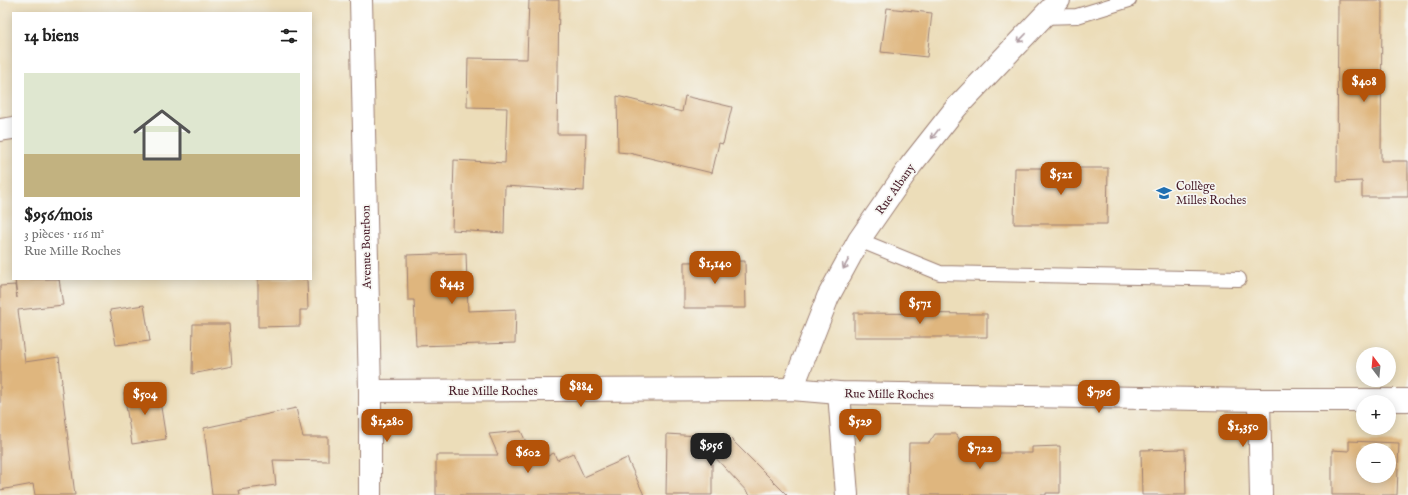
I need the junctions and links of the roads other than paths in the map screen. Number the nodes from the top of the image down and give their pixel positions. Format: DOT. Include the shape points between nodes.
graph roads {
  1 [pos="361,0"];
  2 [pos="1059,0"];
  3 [pos="1129,0"];
  4 [pos="1042,17"];
  5 [pos="12,128"];
  6 [pos="0,130"];
  7 [pos="859,240"];
  8 [pos="1239,278"];
  9 [pos="792,389"];
  10 [pos="370,391"];
  11 [pos="839,393"];
  12 [pos="1259,400"];
  13 [pos="1408,400"];
  14 [pos="370,495"];
  15 [pos="847,495"];
  16 [pos="1261,495"];
  1 -- 10 [label="street, Avenue Bourbon"];
  2 -- 4 [label="street, Rue Albany"];
  3 -- 4 [label="lane" via="1077,16"];
  4 -- 7 [label="street, Rue Albany, one-way" via="956,108 911,165"];
  5 -- 6 [label="street"];
  7 -- 8 [label="lane" via="940,273"];
  7 -- 9 [label="street, Rue Albany, one-way" via="828,297"];
  9 -- 10 [label="street, Rue Mille Roches"];
  9 -- 11 [label="street, Rue Mille Roches"];
  10 -- 14 [label="street, Avenue Bourbon"];
  11 -- 12 [label="street, Rue Mille Roches"];
  11 -- 15 [label="street"];
  12 -- 13 [label="street, Rue Mille Roches"];
  12 -- 16 [label="street"];
}
